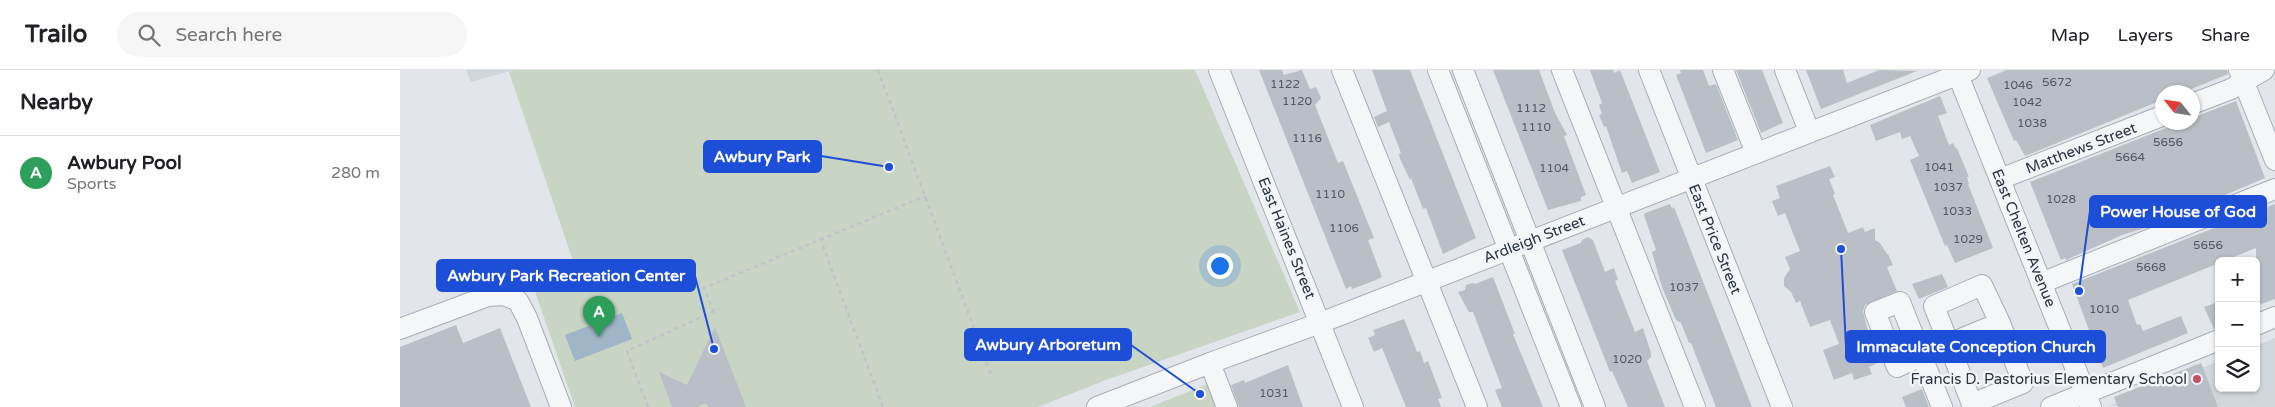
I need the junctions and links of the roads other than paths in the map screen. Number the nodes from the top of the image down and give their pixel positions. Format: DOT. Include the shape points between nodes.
graph roads {
  1 [pos="1219,70"];
  2 [pos="1342,70"];
  3 [pos="1438,70"];
  4 [pos="1463,70"];
  5 [pos="1562,70"];
  6 [pos="1649,70"];
  7 [pos="1723,70"];
  8 [pos="1785,70"];
  9 [pos="2264,70"];
  10 [pos="1962,72"];
  11 [pos="2242,76"];
  12 [pos="2200,101"];
  13 [pos="2155,119"];
  14 [pos="1809,131"];
  15 [pos="1756,153"];
  16 [pos="2275,160"];
  17 [pos="1691,177"];
  18 [pos="2000,180"];
  19 [pos="2275,189"];
  20 [pos="1615,208"];
  21 [pos="1530,240"];
  22 [pos="1509,248"];
  23 [pos="1427,280"];
  24 [pos="2041,283"];
  25 [pos="2275,317"];
  26 [pos="1320,323"];
  27 [pos="2000,323"];
  28 [pos="2260,323"];
  29 [pos="400,329"];
  30 [pos="2215,342"];
  31 [pos="1950,343"];
  32 [pos="1210,363"];
  33 [pos="2088,400"];
  34 [pos="561,407"];
  35 [pos="1097,407"];
  36 [pos="1227,407"];
  37 [pos="1353,407"];
  38 [pos="1477,407"];
  39 [pos="1571,407"];
  40 [pos="1595,407"];
  41 [pos="1695,407"];
  42 [pos="1782,407"];
  43 [pos="1942,407"];
  44 [pos="2051,407"];
  1 -- 26 [label="street, East Haines Street"];
  2 -- 23 [label="street"];
  3 -- 22 [label="street"];
  4 -- 21 [label="street"];
  5 -- 20 [label="street"];
  6 -- 17 [label="street, East Price Street"];
  7 -- 15 [label="street"];
  8 -- 14 [label="street"];
  9 -- 11 [label="street"];
  10 -- 14 [label="street, Ardleigh Street"];
  10 -- 18 [label="street, East Chelten Avenue"];
  11 -- 12 [label="street" via="2231,89"];
  11 -- 16 [label="street"];
  13 -- 18 [label="street, Matthews Street"];
  14 -- 15 [label="street, Ardleigh Street"];
  15 -- 17 [label="street, Ardleigh Street"];
  17 -- 20 [label="street, Ardleigh Street"];
  17 -- 42 [label="street, East Price Street"];
  18 -- 24 [label="street, East Chelten Avenue"];
  19 -- 24 [label="street"];
  20 -- 21 [label="street, Ardleigh Street"];
  20 -- 41 [label="street"];
  21 -- 22 [label="street, Ardleigh Street"];
  21 -- 40 [label="street"];
  22 -- 23 [label="street, Ardleigh Street"];
  22 -- 39 [label="street"];
  23 -- 26 [label="street, Ardleigh Street"];
  23 -- 38 [label="street"];
  24 -- 33 [label="street, East Chelten Avenue"];
  25 -- 28 [label="street"];
  26 -- 32 [label="street, Ardleigh Street"];
  26 -- 37 [label="street, East Haines Street"];
  27 -- 31 [label="street"];
  27 -- 31 [label="street" via="1982,285 1934,306"];
  27 -- 31 [label="street" via="2023,383 1972,404"];
  29 -- 34 [label="street" via="488,296 504,295 518,301"];
  30 -- 33 [label="street"];
  31 -- 43 [label="street" via="1921,356"];
  32 -- 35 [label="street, Ardleigh Street"];
  32 -- 36 [label="street"];
  33 -- 44 [label="street"];
}
